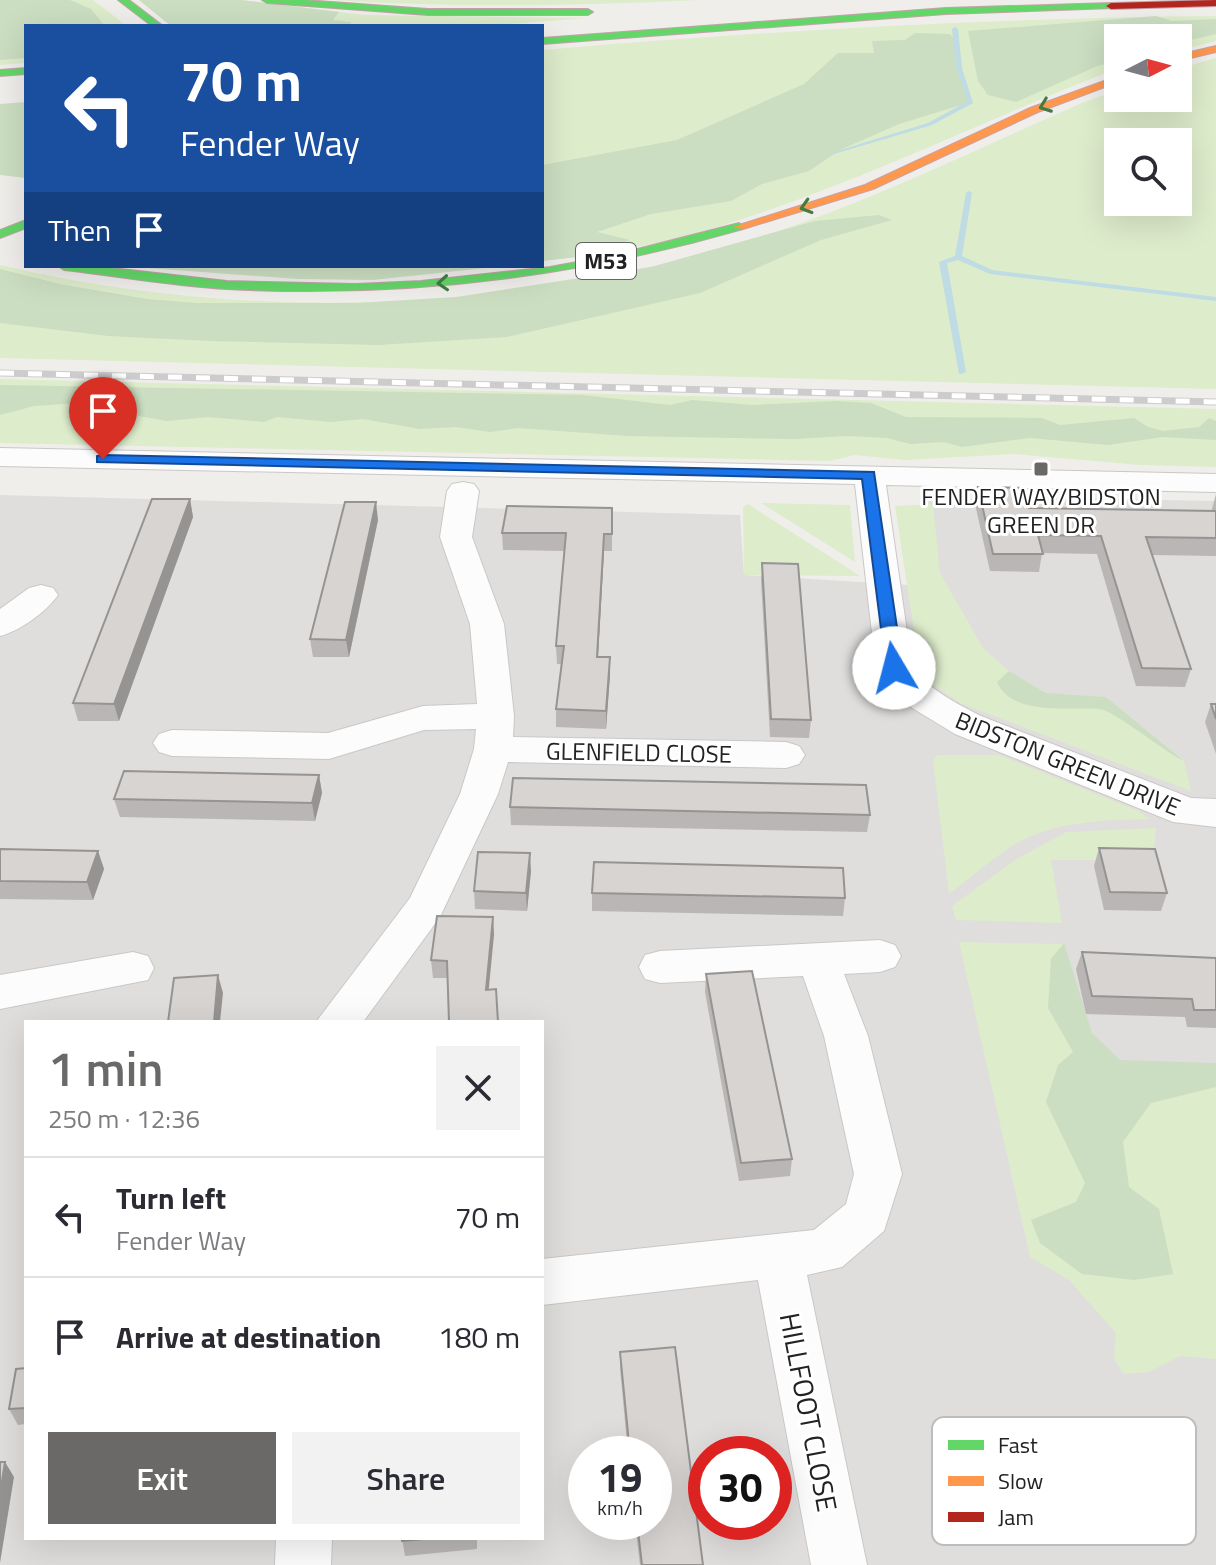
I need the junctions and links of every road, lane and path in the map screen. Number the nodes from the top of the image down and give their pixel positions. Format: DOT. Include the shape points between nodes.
graph roads {
  1 [pos="123,0"];
  2 [pos="267,0"];
  3 [pos="890,0"];
  4 [pos="913,0"];
  5 [pos="1216,3"];
  6 [pos="781,4"];
  7 [pos="608,11"];
  8 [pos="156,24"];
  9 [pos="544,28"];
  10 [pos="544,41"];
  11 [pos="1216,49"];
  12 [pos="1192,55"];
  13 [pos="24,71"];
  14 [pos="0,73"];
  15 [pos="24,84"];
  16 [pos="1104,84"];
  17 [pos="0,86"];
  18 [pos="24,225"];
  19 [pos="0,234"];
  20 [pos="80,268"];
  21 [pos="0,457"];
  22 [pos="869,475"];
  23 [pos="618,481"];
  24 [pos="0,482"];
  25 [pos="1216,483"];
  26 [pos="463,491"];
  27 [pos="732,496"];
  28 [pos="41,595"];
  29 [pos="0,625"];
  30 [pos="495,733"];
  31 [pos="172,743"];
  32 [pos="786,755"];
  33 [pos="1216,813"];
  34 [pos="880,956"];
  35 [pos="818,960"];
  36 [pos="660,967"];
  37 [pos="133,968"];
  38 [pos="0,992"];
  39 [pos="340,1020"];
  40 [pos="779,1258"];
  41 [pos="544,1282"];
  42 [pos="304,1540"];
  43 [pos="303,1565"];
  44 [pos="839,1565"];
  1 -- 8 [label="highway"];
  2 -- 7 [label="highway" via="470,14"];
  3 -- 6 [label="highway"];
  4 -- 9 [label="highway"];
  5 -- 10 [label="highway" via="946,11"];
  11 -- 12 [label="highway"];
  13 -- 14 [label="highway"];
  15 -- 17 [label="highway"];
  16 -- 20 [label="highway, M53, one-way" via="1034,110 869,187 628,257 449,283 319,288 211,284"];
  18 -- 19 [label="highway"];
  21 -- 23 [label="street"];
  22 -- 23 [label="street"];
  22 -- 25 [label="street"];
  22 -- 33 [label="street, BIDSTON GREEN DRIVE" via="894,668 904,684 968,725 1187,812"];
  23 -- 26 [label="street"];
  23 -- 27 [label="street"];
  24 -- 26 [label="street"];
  26 -- 30 [label="street" via="456,537 487,624"];
  28 -- 29 [label="street"];
  30 -- 31 [label="street, GLENFIELD CLOSE" via="423,718 329,746"];
  30 -- 32 [label="street, GLENFIELD CLOSE"];
  30 -- 39 [label="street" via="479,794 426,906"];
  34 -- 35 [label="street"];
  35 -- 36 [label="street"];
  35 -- 40 [label="street" via="846,1036 878,1174 867,1216 825,1251"];
  37 -- 38 [label="street"];
  40 -- 41 [label="street"];
  40 -- 44 [label="street, HILLFOOT CLOSE"];
  42 -- 43 [label="street"];
}
